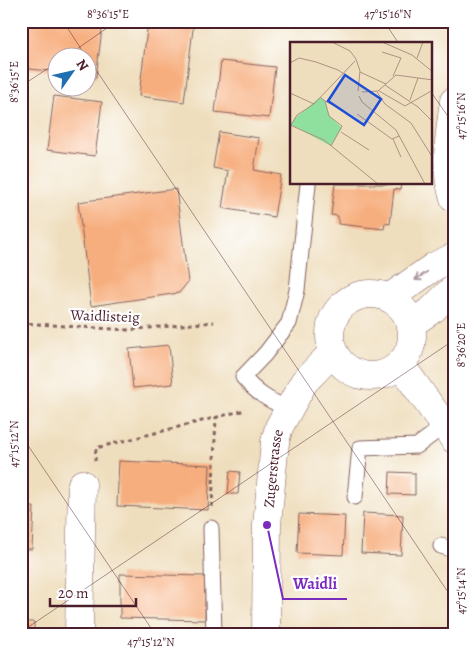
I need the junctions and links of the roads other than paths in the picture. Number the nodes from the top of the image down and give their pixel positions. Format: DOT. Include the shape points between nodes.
graph roads {
  1 [pos="454,101"];
  2 [pos="308,185"];
  3 [pos="454,198"];
  4 [pos="454,257"];
  5 [pos="454,288"];
  6 [pos="389,298"];
  7 [pos="410,324"];
  8 [pos="333,352"];
  9 [pos="400,364"];
  10 [pos="288,409"];
  11 [pos="449,432"];
  12 [pos="82,484"];
  13 [pos="355,497"];
  14 [pos="211,528"];
  15 [pos="79,634"];
  16 [pos="214,634"];
  17 [pos="266,634"];
  1 -- 3 [label="main road" via="447,155"];
  2 -- 10 [label="lane" via="297,290 289,322 243,377 264,398"];
  4 -- 6 [label="main road, one-way"];
  5 -- 7 [label="main road" via="433,309"];
  6 -- 7 [label="main road" via="406,313"];
  6 -- 8 [label="main road" via="364,294 342,306 330,327"];
  7 -- 9 [label="main road" via="411,345"];
  8 -- 9 [label="main road" via="348,369 364,375 381,375"];
  8 -- 10 [label="main road, Zugerstrasse" via="304,382"];
  9 -- 11 [label="main road"];
  10 -- 17 [label="main road, Zugerstrasse" via="279,427 274,451 267,525"];
  11 -- 13 [label="lane" via="417,446 360,448"];
  12 -- 15 [label="main road"];
  14 -- 16 [label="lane"];
}
